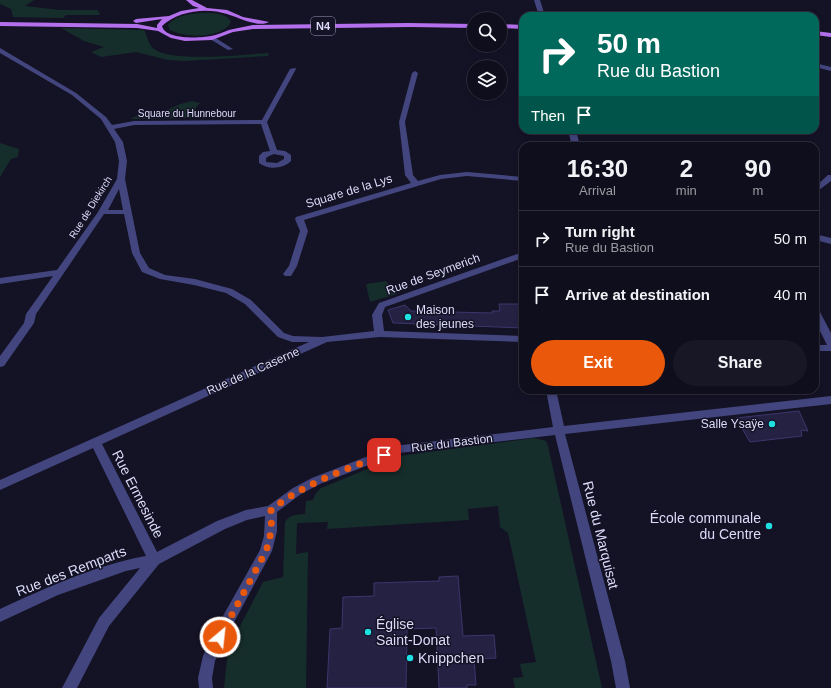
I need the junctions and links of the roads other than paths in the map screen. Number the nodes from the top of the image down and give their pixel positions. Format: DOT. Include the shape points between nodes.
graph roads {
  1 [pos="188,0"];
  2 [pos="537,0"];
  3 [pos="206,10"];
  4 [pos="541,12"];
  5 [pos="176,14"];
  6 [pos="168,17"];
  7 [pos="238,17"];
  8 [pos="0,20"];
  9 [pos="66,23"];
  10 [pos="0,24"];
  11 [pos="414,25"];
  12 [pos="467,26"];
  13 [pos="507,26"];
  14 [pos="519,27"];
  15 [pos="160,30"];
  16 [pos="819,30"];
  17 [pos="831,30"];
  18 [pos="232,31"];
  19 [pos="819,34"];
  20 [pos="831,35"];
  21 [pos="212,38"];
  22 [pos="230,49"];
  23 [pos="0,50"];
  24 [pos="819,65"];
  25 [pos="293,69"];
  26 [pos="831,69"];
  27 [pos="414,73"];
  28 [pos="264,122"];
  29 [pos="111,127"];
  30 [pos="274,152"];
  31 [pos="831,178"];
  32 [pos="121,179"];
  33 [pos="519,179"];
  34 [pos="416,184"];
  35 [pos="819,188"];
  36 [pos="102,212"];
  37 [pos="127,212"];
  38 [pos="819,238"];
  39 [pos="831,241"];
  40 [pos="519,256"];
  41 [pos="61,272"];
  42 [pos="288,274"];
  43 [pos="0,281"];
  44 [pos="819,320"];
  45 [pos="380,334"];
  46 [pos="325,339"];
  47 [pos="519,339"];
  48 [pos="831,342"];
  49 [pos="819,348"];
  50 [pos="831,348"];
  51 [pos="0,364"];
  52 [pos="552,394"];
  53 [pos="831,400"];
  54 [pos="559,431"];
  55 [pos="95,442"];
  56 [pos="0,485"];
  57 [pos="271,510"];
  58 [pos="154,560"];
  59 [pos="0,616"];
  60 [pos="69,688"];
  61 [pos="206,688"];
  62 [pos="623,688"];
  1 -- 3 [label="main road"];
  1 -- 5 [label="main road" via="186,6"];
  2 -- 4 [label="street"];
  3 -- 5 [label="main road, N4"];
  3 -- 7 [label="main road, N4" via="226,11"];
  5 -- 6 [label="main road, N4"];
  6 -- 9 [label="main road, N4" via="141,21"];
  6 -- 15 [label="main road" via="159,26"];
  7 -- 11 [label="main road, N4" via="266,22"];
  7 -- 18 [label="main road" via="240,22"];
  8 -- 9 [label="main road, N4"];
  9 -- 10 [label="main road, N4"];
  9 -- 15 [label="main road, N4" via="137,26"];
  11 -- 12 [label="main road, N4"];
  11 -- 18 [label="main road, N4" via="262,27"];
  13 -- 14 [label="main road"];
  15 -- 21 [label="main road, N4" via="179,38"];
  16 -- 17 [label="main road"];
  18 -- 21 [label="main road, N4"];
  19 -- 20 [label="main road"];
  21 -- 22 [label="street"];
  23 -- 29 [label="street, Rue de Diekirch" via="74,94 104,118"];
  24 -- 26 [label="street"];
  25 -- 28 [label="street"];
  27 -- 34 [label="street, Square de la Lys" via="402,122 409,176"];
  28 -- 29 [label="street, Square du Hunnebour" via="134,123"];
  28 -- 30 [label="street"];
  29 -- 32 [label="street, Rue de Diekirch" via="119,142 123,160"];
  31 -- 35 [label="street"];
  32 -- 36 [label="street, Rue de Diekirch"];
  32 -- 37 [label="street"];
  33 -- 34 [label="street, Square de la Lys" via="467,174 440,177"];
  34 -- 42 [label="street, Square de la Lys" via="299,219 304,231"];
  36 -- 37 [label="street"];
  36 -- 41 [label="street, Rue de Diekirch"];
  37 -- 46 [label="street" via="136,253 145,270 163,277 207,284 229,291 248,302 281,335 292,339"];
  38 -- 39 [label="street"];
  40 -- 45 [label="street, Rue de Seymerich" via="382,305 376,314"];
  41 -- 43 [label="street"];
  41 -- 51 [label="street, Rue de Diekirch" via="31,314 29,324"];
  44 -- 48 [label="street"];
  45 -- 46 [label="street, Rue de la Caserne"];
  45 -- 47 [label="street, Rue de la Caserne"];
  46 -- 55 [label="street, Rue de la Caserne"];
  49 -- 50 [label="street"];
  52 -- 54 [label="street, Rue du Marquisat"];
  53 -- 54 [label="street, Rue du Bastion"];
  54 -- 57 [label="street, Rue du Bastion" via="398,449 316,481"];
  54 -- 62 [label="street, Rue du Marquisat"];
  55 -- 56 [label="street, Rue de la Caserne"];
  55 -- 58 [label="street, Rue Ermesinde"];
  57 -- 58 [label="street, Rue du Bastion" via="246,514"];
  57 -- 61 [label="street" via="271,538 208,661"];
  58 -- 59 [label="street, Rue des Remparts" via="126,565 53,591"];
  58 -- 60 [label="street" via="104,622"];
}
